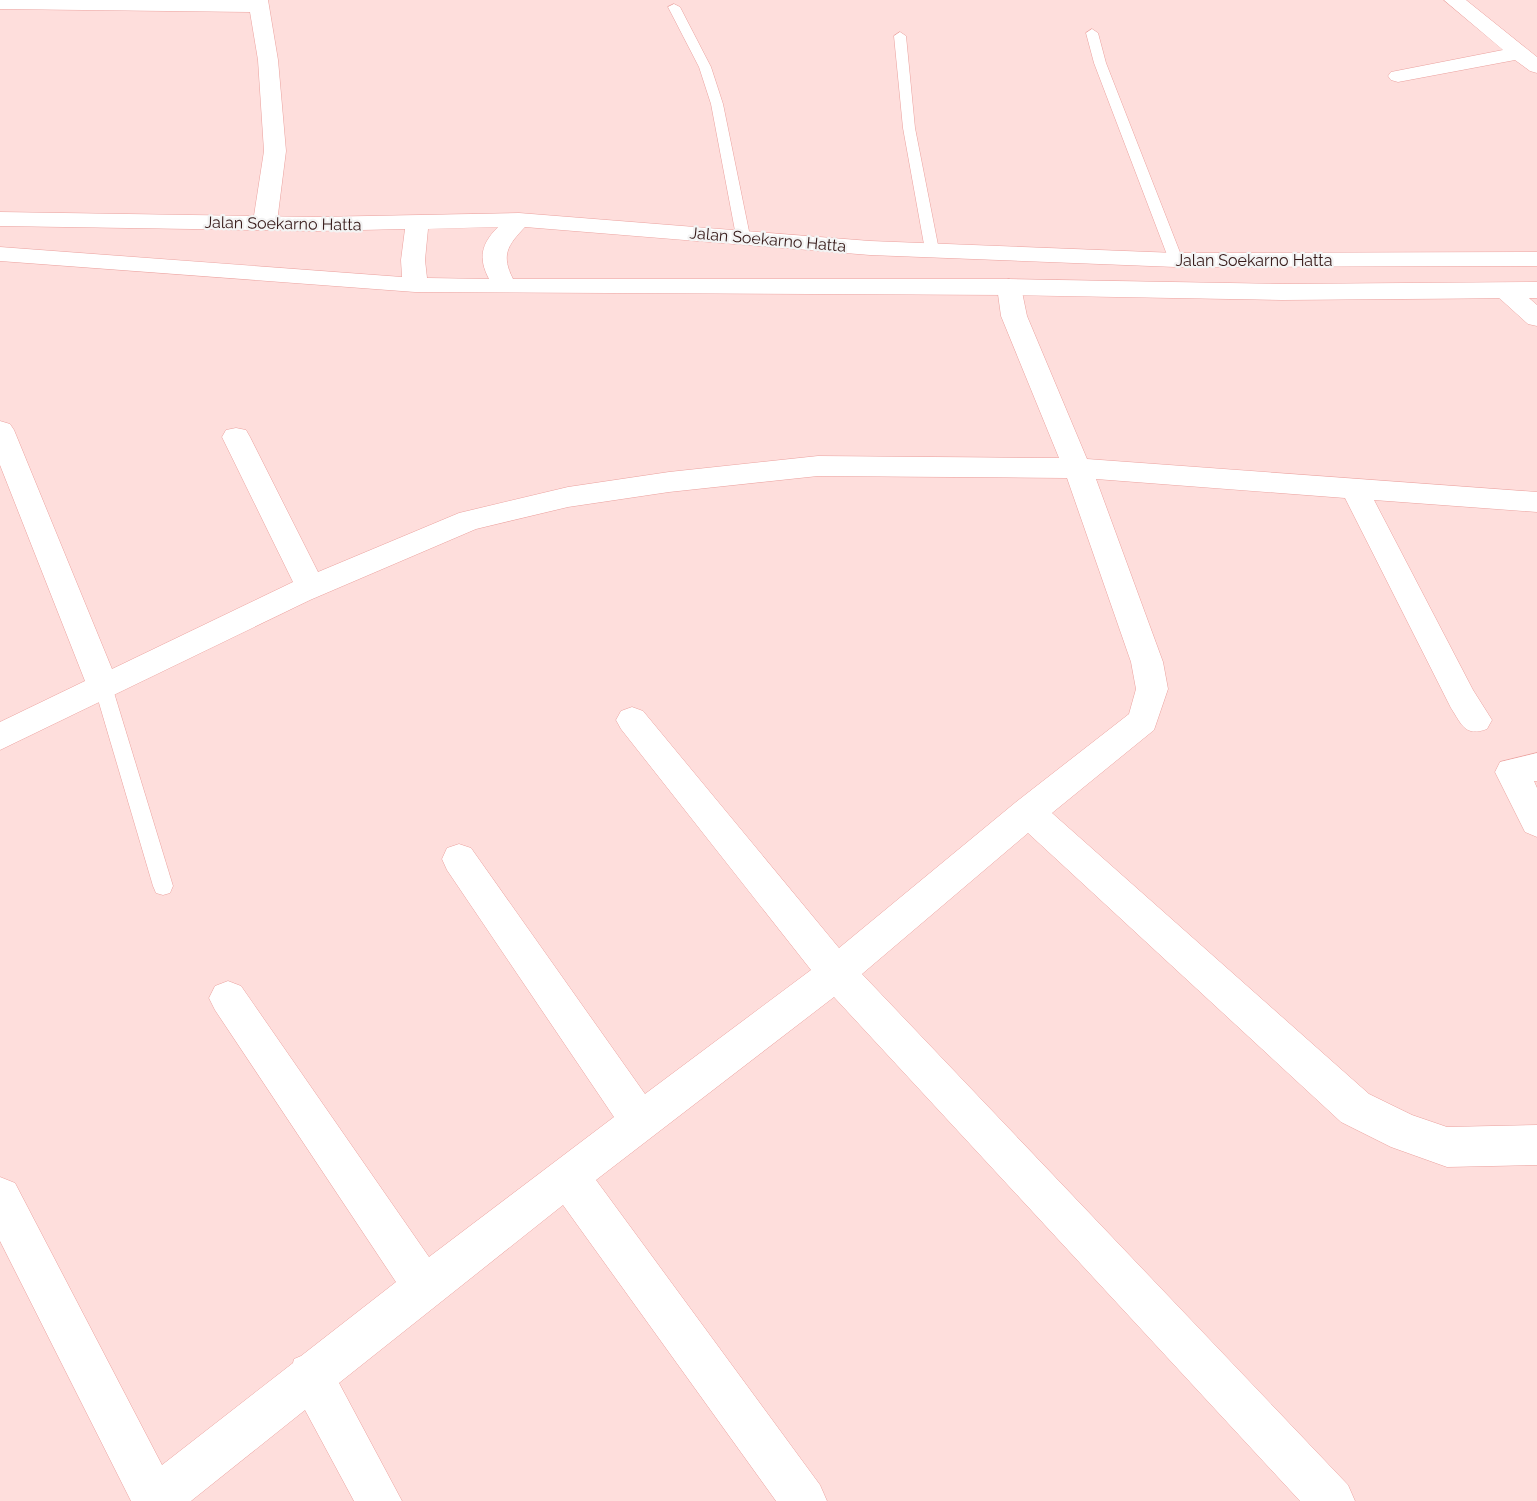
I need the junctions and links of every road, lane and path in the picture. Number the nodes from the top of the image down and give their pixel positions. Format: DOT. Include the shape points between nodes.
graph roads {
  1 [pos="1454,0"];
  2 [pos="0,3"];
  3 [pos="259,3"];
  4 [pos="674,7"];
  5 [pos="1092,33"];
  6 [pos="900,36"];
  7 [pos="1518,53"];
  8 [pos="1537,68"];
  9 [pos="1398,76"];
  10 [pos="0,219"];
  11 [pos="519,220"];
  12 [pos="265,222"];
  13 [pos="417,224"];
  14 [pos="743,236"];
  15 [pos="932,250"];
  16 [pos="0,254"];
  17 [pos="1537,259"];
  18 [pos="1176,260"];
  19 [pos="415,285"];
  20 [pos="1009,286"];
  21 [pos="505,287"];
  22 [pos="1537,290"];
  23 [pos="1506,291"];
  24 [pos="1537,318"];
  25 [pos="0,430"];
  26 [pos="236,437"];
  27 [pos="1077,468"];
  28 [pos="1354,489"];
  29 [pos="1537,502"];
  30 [pos="311,587"];
  31 [pos="103,686"];
  32 [pos="632,720"];
  33 [pos="1476,720"];
  34 [pos="0,736"];
  35 [pos="1537,767"];
  36 [pos="1028,812"];
  37 [pos="1537,822"];
  38 [pos="459,859"];
  39 [pos="163,886"];
  40 [pos="836,973"];
  41 [pos="228,998"];
  42 [pos="640,1121"];
  43 [pos="1537,1145"];
  44 [pos="568,1177"];
  45 [pos="0,1198"];
  46 [pos="425,1288"];
  47 [pos="310,1376"];
  48 [pos="155,1501"];
  49 [pos="379,1501"];
  50 [pos="804,1501"];
  51 [pos="1332,1501"];
  1 -- 7 [label="main road"];
  2 -- 3 [label="main road"];
  3 -- 12 [label="main road" via="275,151"];
  4 -- 14 [label="lane" via="705,67 717,104"];
  5 -- 18 [label="lane"];
  6 -- 15 [label="lane" via="909,128"];
  7 -- 8 [label="main road"];
  7 -- 9 [label="main road"];
  10 -- 12 [label="main road, Jalan Soekarno Hatta"];
  11 -- 13 [label="main road, Jalan Soekarno Hatta"];
  11 -- 14 [label="main road, Jalan Soekarno Hatta"];
  11 -- 21 [label="main road" via="498,241 493,264"];
  12 -- 13 [label="main road, Jalan Soekarno Hatta"];
  13 -- 19 [label="main road"];
  14 -- 15 [label="main road, Jalan Soekarno Hatta"];
  15 -- 18 [label="main road, Jalan Soekarno Hatta"];
  16 -- 19 [label="main road, Jalan Soekarno Hatta"];
  17 -- 18 [label="main road, Jalan Soekarno Hatta"];
  19 -- 21 [label="main road, Jalan Soekarno Hatta"];
  20 -- 21 [label="main road, Jalan Soekarno Hatta"];
  20 -- 23 [label="main road, Jalan Soekarno Hatta" via="1282,292"];
  20 -- 27 [label="main road" via="1014,316"];
  22 -- 23 [label="main road, Jalan Soekarno Hatta"];
  23 -- 24 [label="main road"];
  25 -- 31 [label="main road"];
  26 -- 30 [label="main road"];
  27 -- 28 [label="main road"];
  27 -- 30 [label="main road" via="818,466 568,497 469,520"];
  27 -- 36 [label="main road" via="1147,662 1152,689 1143,721"];
  28 -- 29 [label="main road"];
  28 -- 33 [label="main road"];
  30 -- 31 [label="main road"];
  31 -- 34 [label="main road"];
  31 -- 39 [label="lane"];
  32 -- 40 [label="main road"];
  35 -- 37 [label="main road" via="1512,772"];
  36 -- 40 [label="main road"];
  36 -- 43 [label="main road" via="1355,1108 1405,1133 1447,1147"];
  38 -- 42 [label="main road"];
  40 -- 42 [label="main road"];
  40 -- 51 [label="main road"];
  41 -- 46 [label="main road"];
  42 -- 44 [label="main road"];
  44 -- 46 [label="main road"];
  44 -- 50 [label="main road"];
  45 -- 48 [label="main road"];
  46 -- 47 [label="main road"];
  47 -- 48 [label="main road"];
  47 -- 49 [label="main road"];
}
